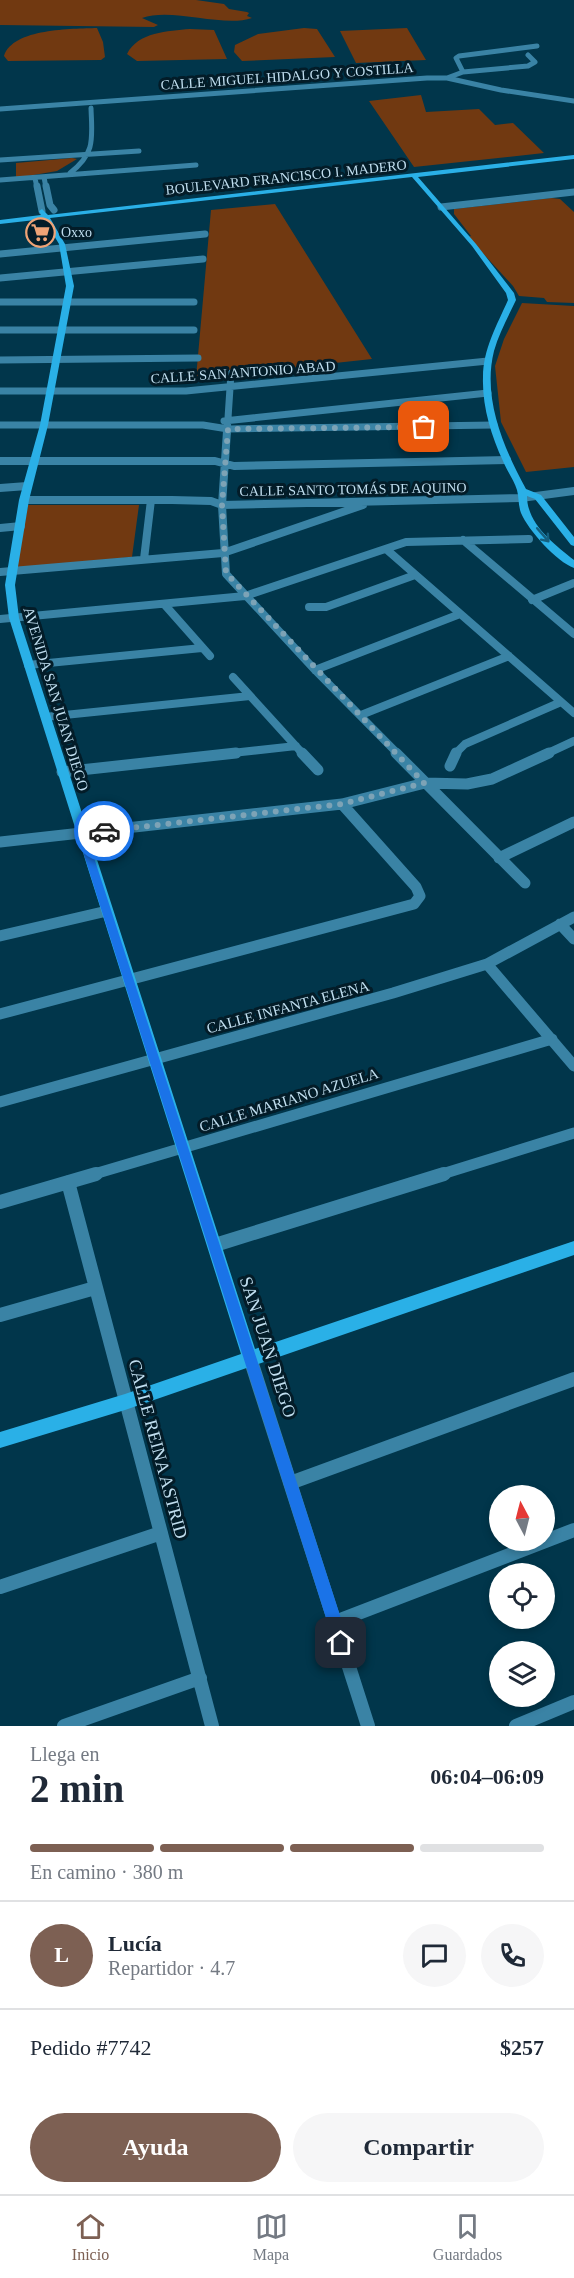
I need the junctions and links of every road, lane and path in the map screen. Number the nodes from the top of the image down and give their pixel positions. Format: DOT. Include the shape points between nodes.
graph roads {
  1 [pos="537,46"];
  2 [pos="528,55"];
  3 [pos="461,76"];
  4 [pos="574,101"];
  5 [pos="91,108"];
  6 [pos="0,109"];
  7 [pos="139,151"];
  8 [pos="91,154"];
  9 [pos="574,155"];
  10 [pos="0,160"];
  11 [pos="504,163"];
  12 [pos="196,165"];
  13 [pos="68,175"];
  14 [pos="413,175"];
  15 [pos="44,177"];
  16 [pos="35,178"];
  17 [pos="0,180"];
  18 [pos="574,192"];
  19 [pos="441,207"];
  20 [pos="57,212"];
  21 [pos="44,214"];
  22 [pos="0,216"];
  23 [pos="0,222"];
  24 [pos="205,234"];
  25 [pos="62,246"];
  26 [pos="0,254"];
  27 [pos="203,258"];
  28 [pos="69,272"];
  29 [pos="0,278"];
  30 [pos="0,302"];
  31 [pos="67,302"];
  32 [pos="194,302"];
  33 [pos="0,330"];
  34 [pos="63,330"];
  35 [pos="194,330"];
  36 [pos="198,358"];
  37 [pos="57,359"];
  38 [pos="0,360"];
  39 [pos="488,361"];
  40 [pos="231,373"];
  41 [pos="231,387"];
  42 [pos="0,391"];
  43 [pos="51,391"];
  44 [pos="488,393"];
  45 [pos="0,425"];
  46 [pos="44,425"];
  47 [pos="228,425"];
  48 [pos="494,425"];
  49 [pos="507,460"];
  50 [pos="0,461"];
  51 [pos="34,461"];
  52 [pos="225,463"];
  53 [pos="27,486"];
  54 [pos="0,488"];
  55 [pos="574,491"];
  56 [pos="521,495"];
  57 [pos="538,496"];
  58 [pos="24,500"];
  59 [pos="151,500"];
  60 [pos="373,502"];
  61 [pos="222,505"];
  62 [pos="21,526"];
  63 [pos="0,528"];
  64 [pos="529,539"];
  65 [pos="463,540"];
  66 [pos="574,543"];
  67 [pos="386,549"];
  68 [pos="223,554"];
  69 [pos="144,559"];
  70 [pos="574,565"];
  71 [pos="13,571"];
  72 [pos="0,572"];
  73 [pos="415,575"];
  74 [pos="574,583"];
  75 [pos="245,596"];
  76 [pos="532,600"];
  77 [pos="164,604"];
  78 [pos="309,607"];
  79 [pos="460,614"];
  80 [pos="14,618"];
  81 [pos="0,619"];
  82 [pos="574,634"];
  83 [pos="202,648"];
  84 [pos="210,656"];
  85 [pos="509,656"];
  86 [pos="28,665"];
  87 [pos="315,670"];
  88 [pos="233,677"];
  89 [pos="250,696"];
  90 [pos="561,702"];
  91 [pos="574,713"];
  92 [pos="361,716"];
  93 [pos="45,717"];
  94 [pos="574,741"];
  95 [pos="296,746"];
  96 [pos="450,766"];
  97 [pos="318,770"];
  98 [pos="62,772"];
  99 [pos="424,783"];
  100 [pos="342,804"];
  101 [pos="574,822"];
  102 [pos="81,833"];
  103 [pos="0,842"];
  104 [pos="499,858"];
  105 [pos="525,883"];
  106 [pos="107,911"];
  107 [pos="574,917"];
  108 [pos="560,924"];
  109 [pos="0,936"];
  110 [pos="574,939"];
  111 [pos="487,964"];
  112 [pos="130,980"];
  113 [pos="0,1014"];
  114 [pos="552,1039"];
  115 [pos="153,1059"];
  116 [pos="574,1066"];
  117 [pos="0,1102"];
  118 [pos="574,1132"];
  119 [pos="182,1149"];
  120 [pos="68,1182"];
  121 [pos="0,1202"];
  122 [pos="215,1245"];
  123 [pos="574,1248"];
  124 [pos="95,1288"];
  125 [pos="0,1315"];
  126 [pos="250,1358"];
  127 [pos="574,1379"];
  128 [pos="125,1402"];
  129 [pos="0,1440"];
  130 [pos="290,1483"];
  131 [pos="574,1530"];
  132 [pos="160,1533"];
  133 [pos="0,1587"];
  134 [pos="335,1622"];
  135 [pos="200,1678"];
  136 [pos="574,1702"];
  137 [pos="520,1725"];
  138 [pos="64,1726"];
  139 [pos="212,1726"];
  140 [pos="368,1726"];
  1 -- 3 [label="street" via="459,56 456,58"];
  2 -- 3 [label="street" via="535,62 528,66"];
  3 -- 4 [label="street, CALLE MIGUEL HIDALGO Y COSTILLA" via="501,90"];
  3 -- 6 [label="street, CALLE MIGUEL HIDALGO Y COSTILLA"];
  5 -- 8 [label="street"];
  7 -- 8 [label="street"];
  8 -- 10 [label="street"];
  8 -- 13 [label="street"];
  9 -- 11 [label="street, BOULEVARD FRANCISCO I. MADERO"];
  11 -- 14 [label="street, BOULEVARD FRANCISCO I. MADERO"];
  11 -- 20 [label="street, BOULEVARD FRANCISCO I. MADERO"];
  12 -- 13 [label="street"];
  13 -- 15 [label="street"];
  14 -- 19 [label="street"];
  14 -- 20 [label="street, BOULEVARD FRANCISCO I. MADERO"];
  15 -- 16 [label="street"];
  15 -- 20 [label="street" via="50,205"];
  16 -- 17 [label="street"];
  16 -- 21 [label="street"];
  18 -- 19 [label="street"];
  19 -- 39 [label="street" via="510,293 512,300"];
  20 -- 21 [label="street, BOULEVARD FRANCISCO I. MADERO"];
  20 -- 25 [label="street, AVENIDA SAN JUAN DIEGO"];
  21 -- 22 [label="street, BOULEVARD FRANCISCO I. MADERO"];
  21 -- 23 [label="street, BOULEVARD FRANCISCO I. MADERO"];
  21 -- 25 [label="street, AVENIDA SAN JUAN DIEGO"];
  24 -- 25 [label="street"];
  25 -- 26 [label="street"];
  25 -- 28 [label="street, AVENIDA SAN JUAN DIEGO"];
  27 -- 28 [label="street"];
  28 -- 29 [label="street"];
  28 -- 31 [label="street, AVENIDA SAN JUAN DIEGO"];
  30 -- 31 [label="street"];
  31 -- 32 [label="street"];
  31 -- 34 [label="street, AVENIDA SAN JUAN DIEGO"];
  33 -- 34 [label="street"];
  34 -- 35 [label="street"];
  34 -- 37 [label="street, AVENIDA SAN JUAN DIEGO"];
  36 -- 37 [label="street"];
  37 -- 38 [label="street"];
  37 -- 43 [label="street, AVENIDA SAN JUAN DIEGO"];
  39 -- 41 [label="street, CALLE SAN ANTONIO ABAD"];
  39 -- 44 [label="street"];
  40 -- 41 [label="street"];
  41 -- 43 [label="street, CALLE SAN ANTONIO ABAD"];
  41 -- 47 [label="street"];
  42 -- 43 [label="street, CALLE SAN ANTONIO ABAD"];
  43 -- 46 [label="street, AVENIDA SAN JUAN DIEGO"];
  44 -- 47 [label="street"];
  44 -- 48 [label="street"];
  45 -- 46 [label="street"];
  46 -- 47 [label="street"];
  46 -- 51 [label="street, AVENIDA SAN JUAN DIEGO"];
  47 -- 48 [label="street"];
  47 -- 52 [label="street"];
  48 -- 49 [label="street"];
  49 -- 52 [label="street" via="234,466"];
  49 -- 56 [label="street"];
  50 -- 51 [label="street"];
  51 -- 52 [label="street"];
  51 -- 53 [label="street, AVENIDA SAN JUAN DIEGO"];
  52 -- 61 [label="street"];
  53 -- 54 [label="street"];
  53 -- 58 [label="street, AVENIDA SAN JUAN DIEGO"];
  55 -- 57 [label="street"];
  56 -- 57 [label="street"];
  56 -- 60 [label="street, CALLE SANTO TOMÁS DE AQUINO"];
  56 -- 70 [label="street, one-way" via="530,520"];
  57 -- 66 [label="street"];
  58 -- 59 [label="street, CALLE SANTO TOMÁS DE AQUINO"];
  58 -- 62 [label="street, AVENIDA SAN JUAN DIEGO"];
  59 -- 61 [label="street, CALLE SANTO TOMÁS DE AQUINO" via="211,501"];
  59 -- 69 [label="street"];
  60 -- 61 [label="street, CALLE SANTO TOMÁS DE AQUINO"];
  60 -- 68 [label="street"];
  61 -- 68 [label="street"];
  62 -- 63 [label="street"];
  62 -- 71 [label="street, AVENIDA SAN JUAN DIEGO"];
  64 -- 65 [label="street"];
  65 -- 67 [label="street" via="414,541"];
  65 -- 76 [label="street"];
  67 -- 73 [label="street"];
  67 -- 75 [label="street"];
  68 -- 69 [label="street"];
  68 -- 75 [label="street" via="226,573"];
  69 -- 71 [label="street"];
  71 -- 72 [label="street"];
  71 -- 80 [label="street, AVENIDA SAN JUAN DIEGO" via="10,594"];
  73 -- 78 [label="street" via="327,607"];
  73 -- 79 [label="street"];
  74 -- 76 [label="street"];
  75 -- 77 [label="street"];
  75 -- 87 [label="street"];
  76 -- 82 [label="street"];
  77 -- 80 [label="street"];
  77 -- 83 [label="street"];
  79 -- 85 [label="street"];
  79 -- 87 [label="street"];
  80 -- 81 [label="street"];
  80 -- 86 [label="street, AVENIDA SAN JUAN DIEGO"];
  83 -- 84 [label="street"];
  83 -- 86 [label="street"];
  85 -- 90 [label="street"];
  85 -- 92 [label="street"];
  86 -- 93 [label="street, AVENIDA SAN JUAN DIEGO"];
  87 -- 92 [label="street"];
  88 -- 89 [label="street"];
  89 -- 93 [label="street"];
  89 -- 95 [label="street"];
  90 -- 91 [label="street"];
  90 -- 96 [label="street" via="465,744"];
  92 -- 99 [label="street"];
  93 -- 98 [label="street, AVENIDA SAN JUAN DIEGO"];
  94 -- 99 [label="street" via="492,779 450,785"];
  95 -- 97 [label="street"];
  95 -- 98 [label="street"];
  98 -- 102 [label="street, AVENIDA SAN JUAN DIEGO"];
  99 -- 100 [label="street"];
  99 -- 104 [label="street"];
  100 -- 102 [label="street"];
  100 -- 112 [label="street" via="416,886 420,896 414,904"];
  101 -- 104 [label="street"];
  102 -- 103 [label="street"];
  102 -- 106 [label="street, AVENIDA SAN JUAN DIEGO"];
  104 -- 105 [label="street"];
  106 -- 109 [label="street"];
  106 -- 112 [label="street, AVENIDA SAN JUAN DIEGO"];
  107 -- 108 [label="street, CALLE INFANTA ELENA"];
  108 -- 110 [label="street"];
  108 -- 111 [label="street, CALLE INFANTA ELENA"];
  111 -- 114 [label="street"];
  111 -- 115 [label="street, CALLE INFANTA ELENA"];
  112 -- 113 [label="street"];
  112 -- 115 [label="street, SAN JUAN DIEGO"];
  114 -- 116 [label="street"];
  114 -- 119 [label="street, CALLE MARIANO AZUELA"];
  115 -- 117 [label="street, CALLE INFANTA ELENA"];
  115 -- 119 [label="street, SAN JUAN DIEGO"];
  118 -- 122 [label="street"];
  119 -- 120 [label="street, CALLE MARIANO AZUELA"];
  119 -- 122 [label="street, SAN JUAN DIEGO"];
  120 -- 121 [label="street, CALLE MARIANO AZUELA"];
  120 -- 124 [label="street, CALLE REINA ASTRID"];
  122 -- 126 [label="street, SAN JUAN DIEGO"];
  123 -- 126 [label="street"];
  124 -- 125 [label="street"];
  124 -- 128 [label="street, CALLE REINA ASTRID"];
  126 -- 128 [label="street"];
  126 -- 130 [label="street, SAN JUAN DIEGO"];
  127 -- 130 [label="street"];
  128 -- 129 [label="street"];
  128 -- 132 [label="street, CALLE REINA ASTRID"];
  130 -- 134 [label="street, SAN JUAN DIEGO"];
  131 -- 134 [label="street"];
  132 -- 133 [label="street"];
  132 -- 135 [label="street, CALLE REINA ASTRID"];
  134 -- 140 [label="street, SAN JUAN DIEGO"];
  135 -- 138 [label="street"];
  135 -- 139 [label="street, CALLE REINA ASTRID"];
  136 -- 137 [label="street"];
}
